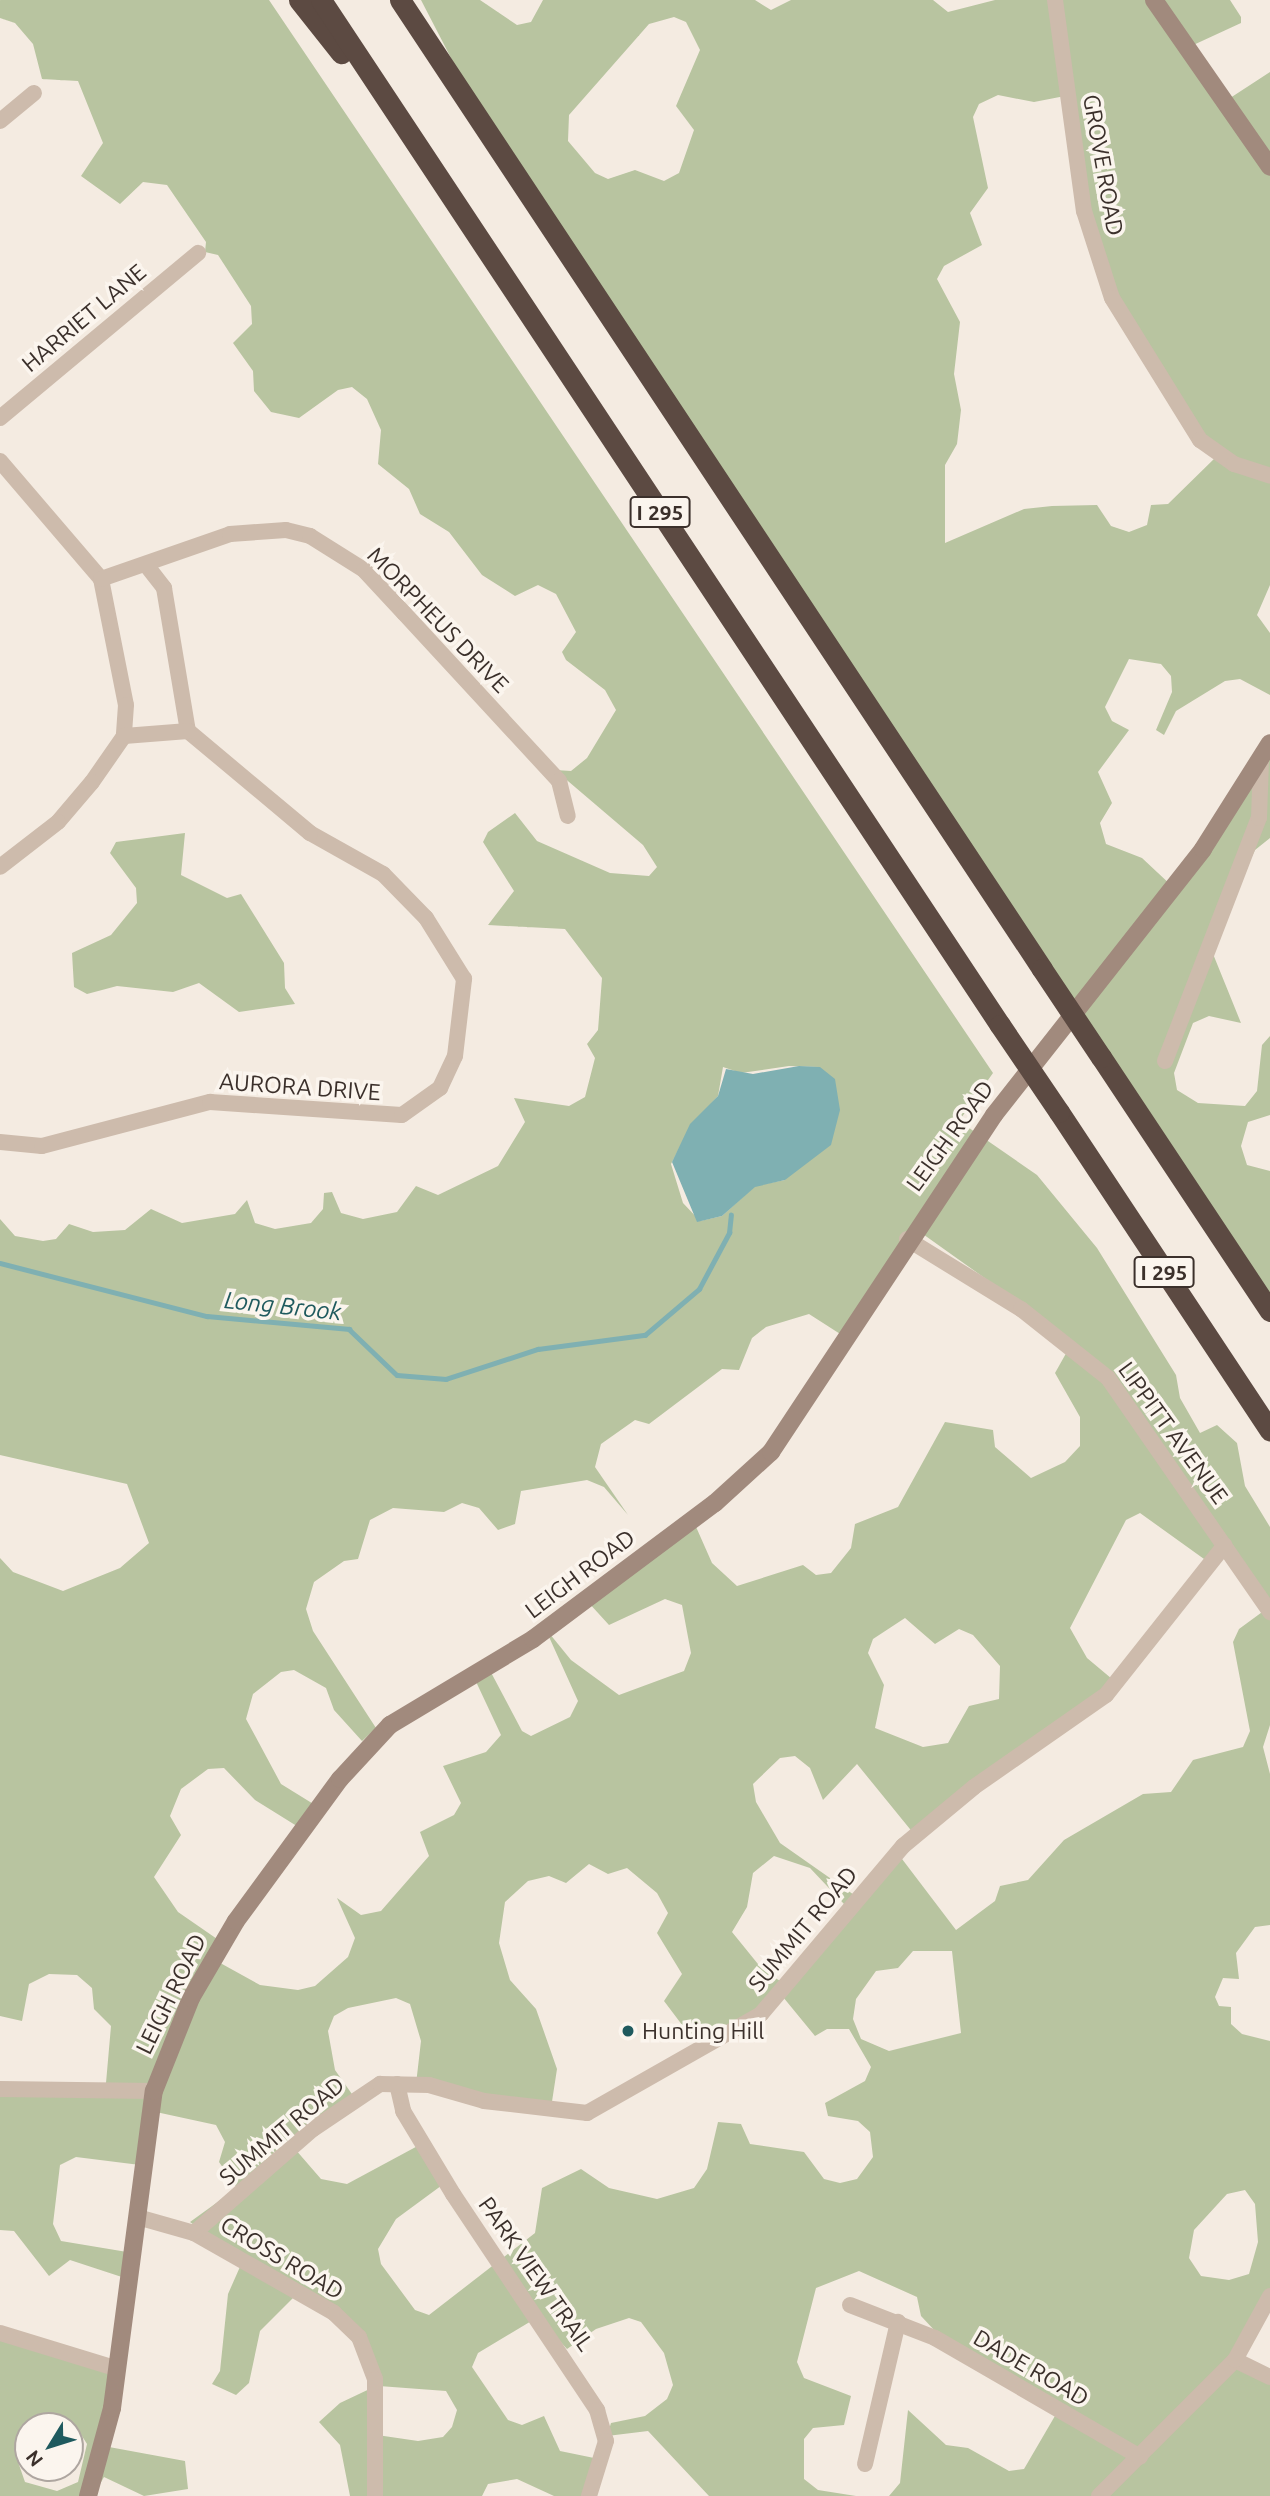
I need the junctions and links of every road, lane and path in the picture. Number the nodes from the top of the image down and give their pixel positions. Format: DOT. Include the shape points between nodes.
graph roads {
  1 [pos="299,0"];
  2 [pos="321,0"];
  3 [pos="1055,0"];
  4 [pos="1154,0"];
  5 [pos="401,1"];
  6 [pos="34,93"];
  7 [pos="0,121"];
  8 [pos="1270,167"];
  9 [pos="439,178"];
  10 [pos="198,253"];
  11 [pos="0,418"];
  12 [pos="0,461"];
  13 [pos="1270,476"];
  14 [pos="147,566"];
  15 [pos="101,579"];
  16 [pos="188,731"];
  17 [pos="124,736"];
  18 [pos="1270,743"];
  19 [pos="1261,761"];
  20 [pos="568,816"];
  21 [pos="0,867"];
  22 [pos="1165,1061"];
  23 [pos="0,1142"];
  24 [pos="907,1239"];
  25 [pos="1270,1311"];
  26 [pos="1270,1431"];
  27 [pos="1225,1545"];
  28 [pos="1270,1612"];
  29 [pos="397,2084"];
  30 [pos="1,2088"];
  31 [pos="154,2091"];
  32 [pos="141,2218"];
  33 [pos="194,2233"];
  34 [pos="1270,2296"];
  35 [pos="850,2305"];
  36 [pos="898,2322"];
  37 [pos="0,2333"];
  38 [pos="1235,2360"];
  39 [pos="118,2370"];
  40 [pos="1270,2377"];
  41 [pos="1140,2457"];
  42 [pos="865,2465"];
  43 [pos="88,2496"];
  44 [pos="375,2496"];
  45 [pos="589,2496"];
  46 [pos="1099,2496"];
  1 -- 9 [label="highway"];
  2 -- 9 [label="highway, I 295"];
  3 -- 13 [label="street, GROVE ROAD" via="1084,211 1112,298 1143,356 1200,440 1234,464"];
  4 -- 8 [label="street"];
  5 -- 25 [label="highway, I 295, bridge"];
  6 -- 7 [label="street"];
  9 -- 26 [label="highway, I 295, bridge"];
  10 -- 11 [label="street, HARRIET LANE"];
  12 -- 15 [label="street"];
  14 -- 15 [label="street"];
  14 -- 16 [label="street" via="164,588"];
  14 -- 20 [label="street, MORPHEUS DRIVE" via="202,542 258,529 310,536 339,553 363,570 559,781"];
  15 -- 17 [label="street" via="126,705"];
  16 -- 17 [label="street"];
  16 -- 23 [label="street, AURORA DRIVE" via="310,833 383,874 426,918 464,979 455,1056 439,1088 402,1115 210,1102 42,1146"];
  17 -- 21 [label="street" via="58,822"];
  18 -- 19 [label="street, LEIGH ROAD"];
  19 -- 22 [label="street" via="1259,818"];
  19 -- 24 [label="street, LEIGH ROAD" via="1203,849 994,1115"];
  24 -- 27 [label="street, LIPPITT AVENUE" via="1021,1309 1098,1370"];
  24 -- 31 [label="street, LEIGH ROAD" via="799,1415 746,1477 533,1639 390,1725 363,1749 212,1958"];
  27 -- 28 [label="street, LIPPITT AVENUE"];
  27 -- 29 [label="street, SUMMIT ROAD" via="1106,1695 903,1846 761,2014 587,2113"];
  29 -- 33 [label="street, SUMMIT ROAD" via="380,2084 349,2101"];
  29 -- 45 [label="street, PARK VIEW TRAIL" via="403,2111 453,2194 597,2410 606,2441"];
  30 -- 31 [label="street"];
  31 -- 32 [label="street, LEIGH ROAD"];
  32 -- 33 [label="street, CROSS ROAD"];
  32 -- 39 [label="street, LEIGH ROAD"];
  33 -- 44 [label="street, CROSS ROAD" via="334,2313 359,2337 375,2379"];
  34 -- 38 [label="street"];
  35 -- 36 [label="street, DADE ROAD"];
  36 -- 41 [label="street, DADE ROAD"];
  36 -- 42 [label="street"];
  37 -- 39 [label="street"];
  38 -- 40 [label="street"];
  38 -- 41 [label="street"];
  39 -- 43 [label="street, LEIGH ROAD"];
  41 -- 46 [label="street"];
}
